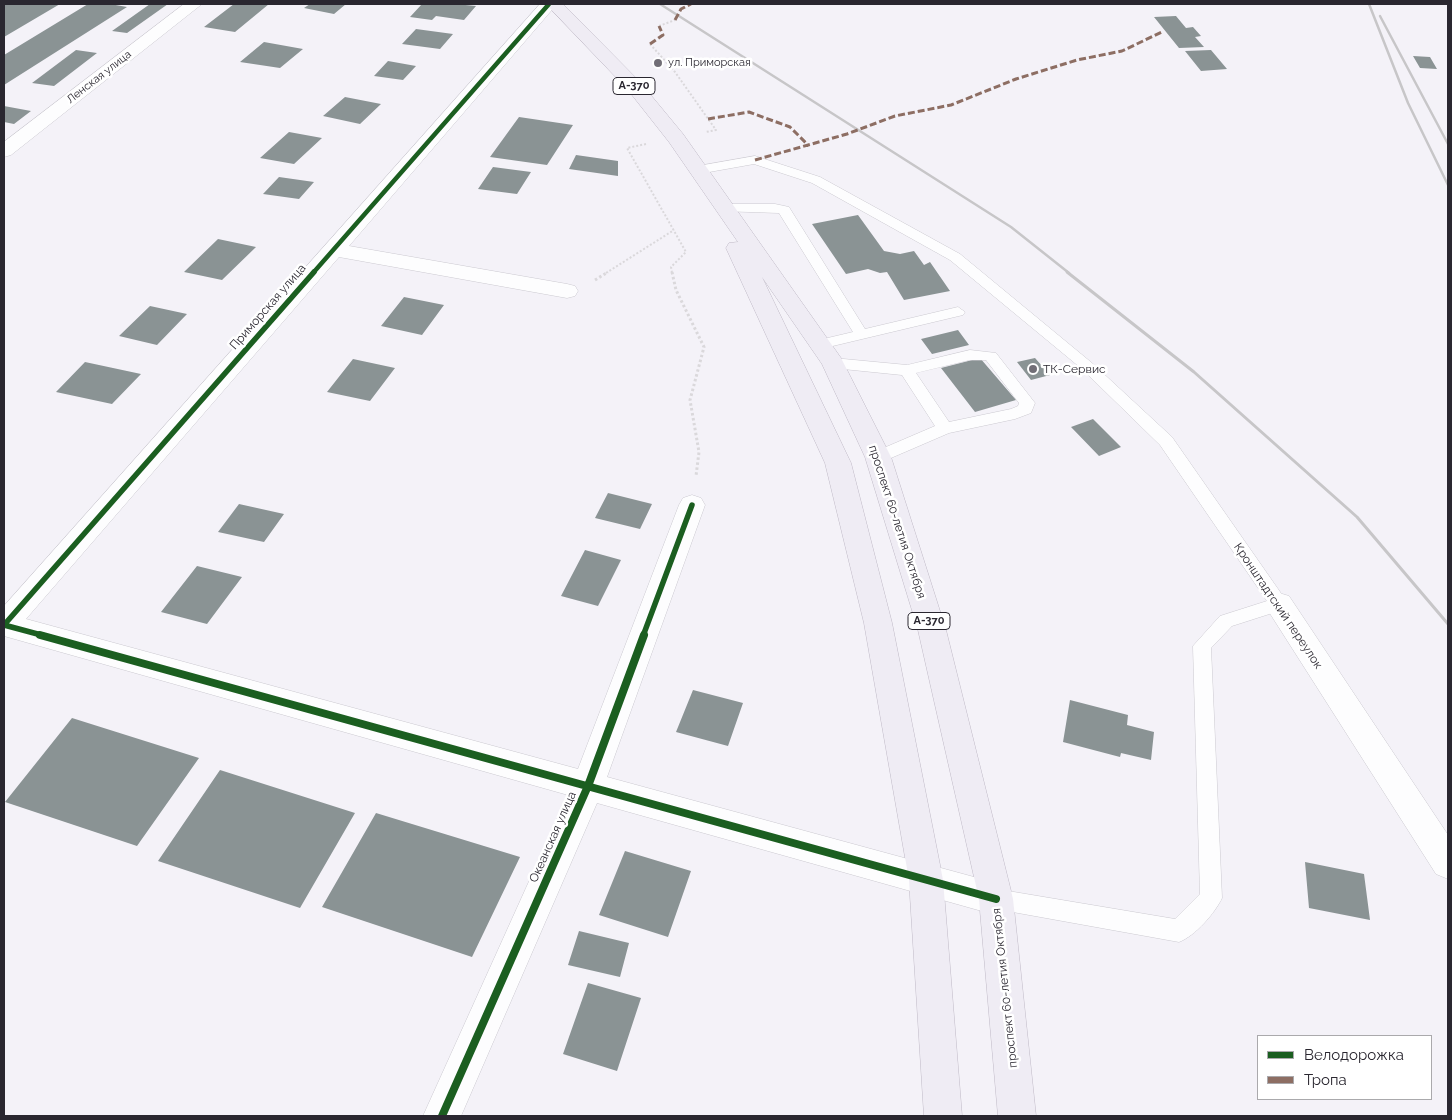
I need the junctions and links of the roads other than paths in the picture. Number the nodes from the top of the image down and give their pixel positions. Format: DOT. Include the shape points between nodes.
graph roads {
  1 [pos="194,4"];
  2 [pos="549,4"];
  3 [pos="554,4"];
  4 [pos="4,151"];
  5 [pos="700,174"];
  6 [pos="724,208"];
  7 [pos="334,250"];
  8 [pos="567,291"];
  9 [pos="958,312"];
  10 [pos="862,335"];
  11 [pos="826,354"];
  12 [pos="906,370"];
  13 [pos="945,428"];
  14 [pos="878,457"];
  15 [pos="692,505"];
  16 [pos="1278,604"];
  17 [pos="4,625"];
  18 [pos="588,786"];
  19 [pos="1448,863"];
  20 [pos="926,880"];
  21 [pos="996,899"];
  22 [pos="442,1116"];
  23 [pos="943,1116"];
  24 [pos="1017,1116"];
  1 -- 4 [label="street, Ленская улица"];
  2 -- 7 [label="street, Приморская улица"];
  3 -- 5 [label="highway, проспект 60-летия Октября / А-370" via="634,86"];
  5 -- 6 [label="highway, проспект 60-летия Октября / А-370"];
  5 -- 16 [label="lane, Кронштадтский переулок" via="755,160 816,180 955,257 1086,366 1166,442"];
  5 -- 20 [label="highway, проспект 60-летия Октября / А-370" via="838,463 878,623"];
  6 -- 10 [label="lane" via="784,210"];
  6 -- 11 [label="highway, проспект 60-летия Октября / А-370"];
  7 -- 8 [label="street"];
  7 -- 17 [label="street, Приморская улица"];
  9 -- 10 [label="lane"];
  10 -- 11 [label="lane"];
  11 -- 12 [label="lane"];
  11 -- 14 [label="highway, проспект 60-летия Октября / А-370"];
  12 -- 13 [label="lane"];
  12 -- 13 [label="lane" via="968,354 991,356 1026,403 1025,409 1015,414"];
  13 -- 14 [label="lane"];
  14 -- 21 [label="highway, проспект 60-летия Октября / А-370" via="932,630"];
  15 -- 18 [label="street, Океанская улица"];
  16 -- 19 [label="street, Кронштадтский переулок"];
  16 -- 21 [label="lane" via="1226,621 1202,646 1211,898 1179,931"];
  17 -- 18 [label="street"];
  18 -- 20 [label="street"];
  18 -- 22 [label="street, Океанская улица"];
  20 -- 21 [label="street"];
  20 -- 23 [label="highway, проспект 60-летия Октября / А-370"];
  21 -- 24 [label="highway, проспект 60-летия Октября / А-370"];
}
